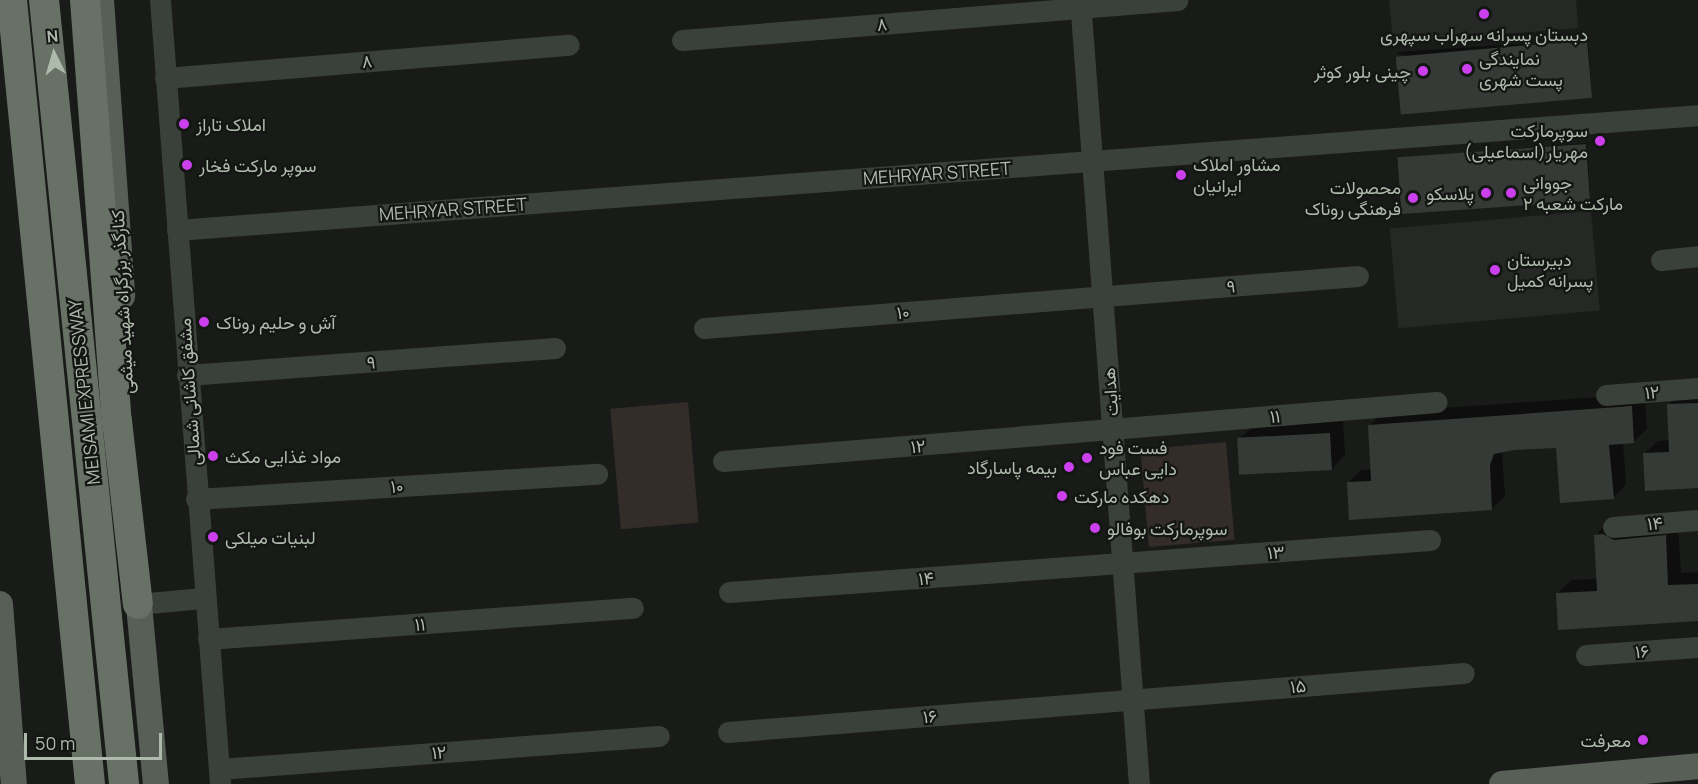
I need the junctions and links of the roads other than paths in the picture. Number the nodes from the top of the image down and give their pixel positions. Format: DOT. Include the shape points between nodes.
graph roads {
  1 [pos="12,0"];
  2 [pos="44,0"];
  3 [pos="85,0"];
  4 [pos="101,0"];
  5 [pos="160,0"];
  6 [pos="1177,0"];
  7 [pos="1081,4"];
  8 [pos="682,40"];
  9 [pos="569,45"];
  10 [pos="165,78"];
  11 [pos="1698,115"];
  12 [pos="1093,161"];
  13 [pos="177,230"];
  14 [pos="1698,256"];
  15 [pos="1661,260"];
  16 [pos="1358,276"];
  17 [pos="1103,296"];
  18 [pos="704,328"];
  19 [pos="555,348"];
  20 [pos="187,375"];
  21 [pos="1698,388"];
  22 [pos="1606,395"];
  23 [pos="1437,402"];
  24 [pos="1113,430"];
  25 [pos="723,461"];
  26 [pos="597,474"];
  27 [pos="196,499"];
  28 [pos="1698,520"];
  29 [pos="1612,527"];
  30 [pos="1430,540"];
  31 [pos="1123,564"];
  32 [pos="729,592"];
  33 [pos="203,598"];
  34 [pos="0,604"];
  35 [pos="138,604"];
  36 [pos="633,608"];
  37 [pos="208,639"];
  38 [pos="1,644"];
  39 [pos="1698,647"];
  40 [pos="1586,656"];
  41 [pos="1464,673"];
  42 [pos="1133,699"];
  43 [pos="728,732"];
  44 [pos="659,736"];
  45 [pos="1698,766"];
  46 [pos="219,776"];
  47 [pos="14,784"];
  48 [pos="90,784"];
  49 [pos="124,784"];
  50 [pos="156,784"];
  51 [pos="1139,784"];
  52 [pos="1502,784"];
  1 -- 48 [label="highway, MEISAMI EXPRESSWAY"];
  2 -- 49 [label="highway, MEISAMI EXPRESSWAY"];
  3 -- 35 [label="highway" via="117,421"];
  4 -- 35 [label="main road, کنارگذر بزرگراه شهید میثمی"];
  5 -- 10 [label="street, مشفق کاشانی شمالی"];
  6 -- 7 [label="street, ۸"];
  7 -- 8 [label="street, ۸"];
  7 -- 12 [label="street, هدایت"];
  9 -- 10 [label="street, ۸"];
  10 -- 13 [label="street, مشفق کاشانی شمالی"];
  11 -- 12 [label="street, MEHRYAR STREET"];
  12 -- 13 [label="street, MEHRYAR STREET"];
  12 -- 17 [label="street, هدایت"];
  13 -- 20 [label="street, مشفق کاشانی شمالی"];
  14 -- 15 [label="street"];
  16 -- 17 [label="street, ۹"];
  17 -- 18 [label="street, ۱۰"];
  17 -- 24 [label="street, هدایت"];
  19 -- 20 [label="street, ۹"];
  20 -- 27 [label="street, مشفق کاشانی شمالی"];
  21 -- 22 [label="street, ۱۲"];
  23 -- 24 [label="street, ۱۱"];
  24 -- 25 [label="street, ۱۲"];
  24 -- 31 [label="street, هدایت"];
  26 -- 27 [label="street, ۱۰"];
  27 -- 33 [label="street, مشفق کاشانی شمالی"];
  28 -- 29 [label="street, ۱۴"];
  30 -- 31 [label="street, ۱۳"];
  31 -- 32 [label="street, ۱۴"];
  31 -- 42 [label="street, هدایت"];
  33 -- 35 [label="street"];
  33 -- 37 [label="street, مشفق کاشانی شمالی"];
  34 -- 38 [label="main road"];
  35 -- 50 [label="main road, کنارگذر بزرگراه شهید میثمی"];
  36 -- 37 [label="street, ۱۱"];
  37 -- 46 [label="street, مشفق کاشانی شمالی"];
  38 -- 47 [label="main road"];
  39 -- 40 [label="street, ۱۶"];
  41 -- 42 [label="street, ۱۵"];
  42 -- 43 [label="street, ۱۶"];
  42 -- 51 [label="street, هدایت"];
  44 -- 46 [label="street, ۱۲"];
  45 -- 52 [label="main road"];
}
